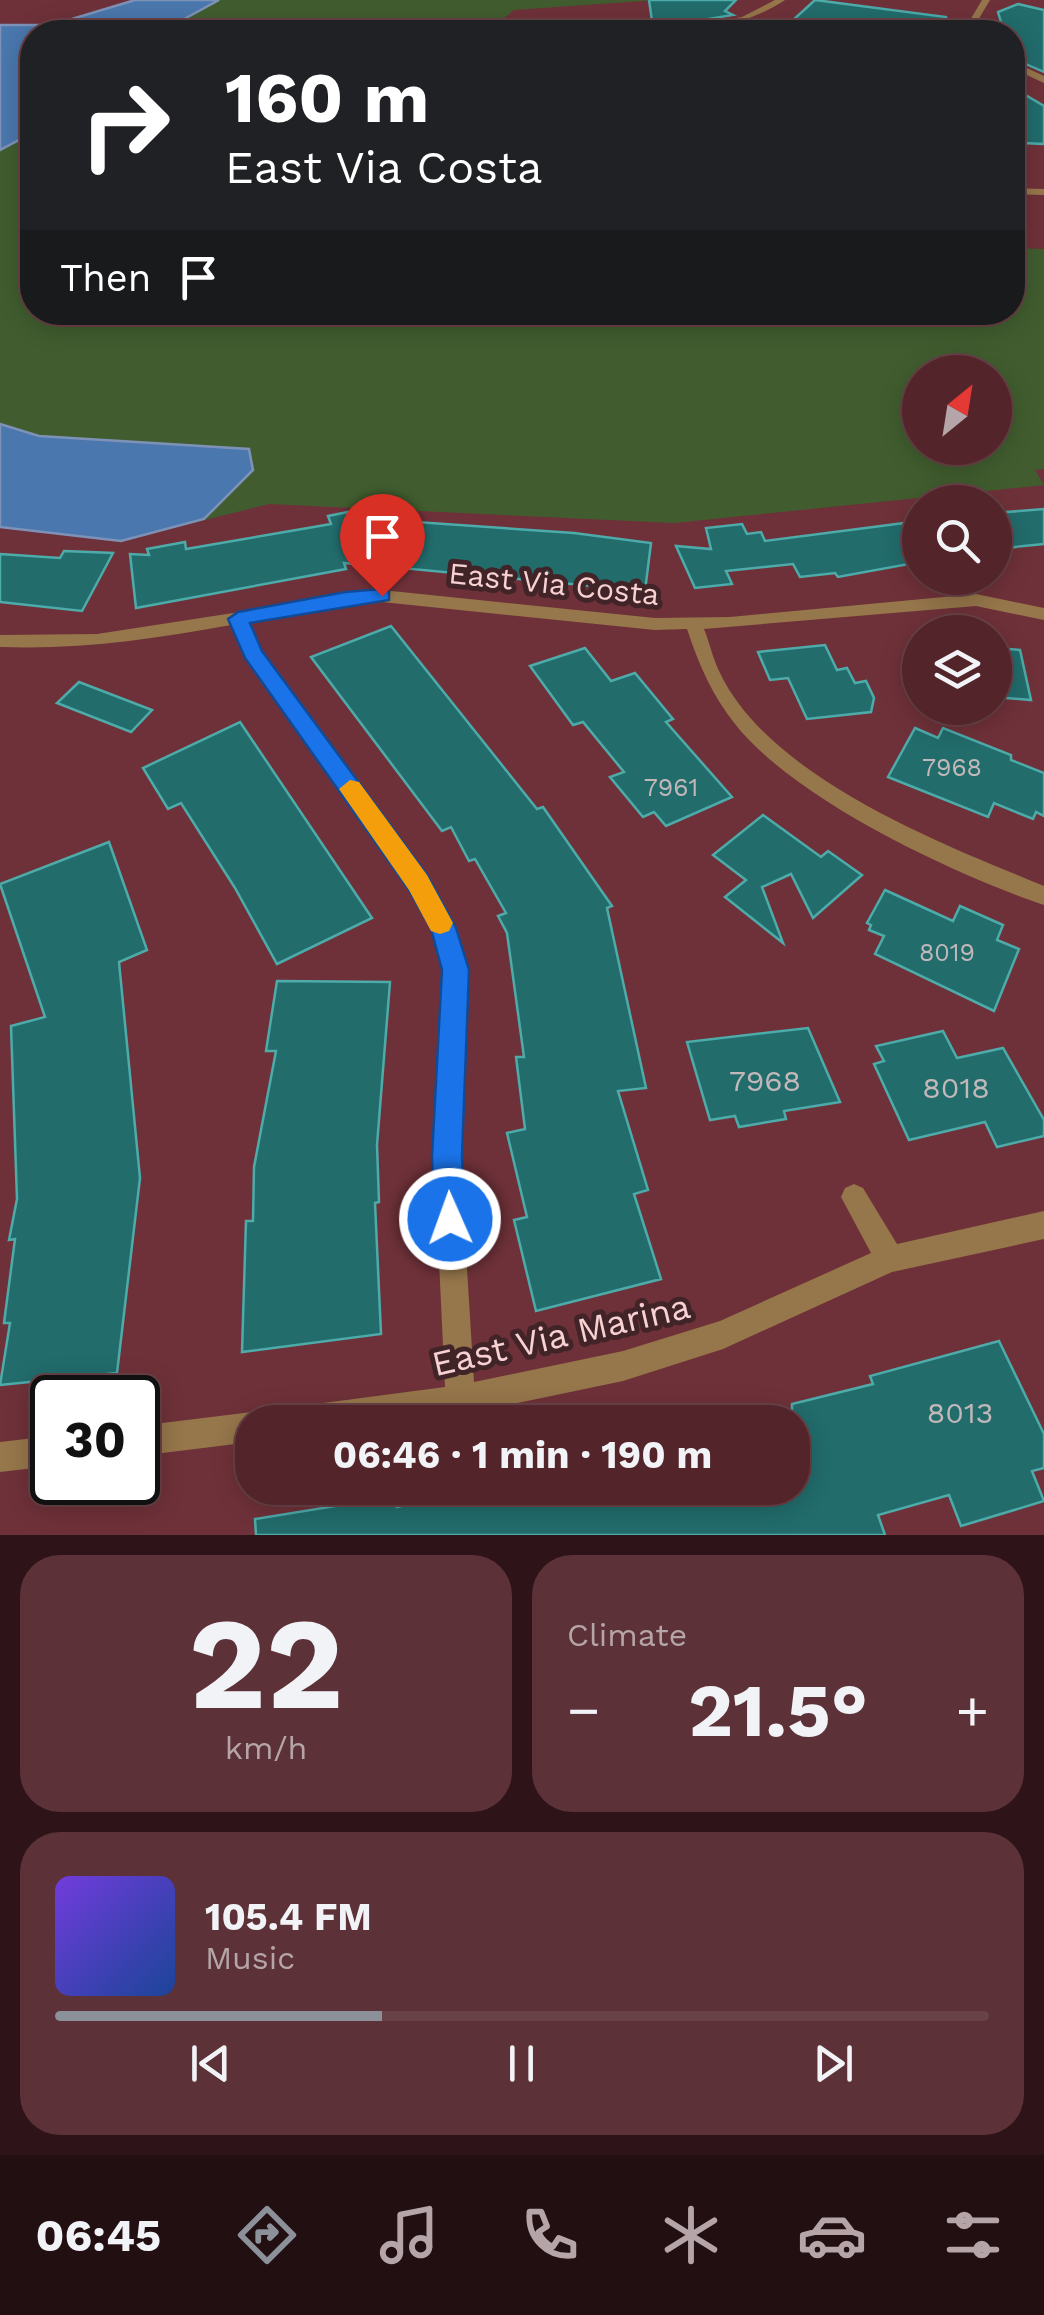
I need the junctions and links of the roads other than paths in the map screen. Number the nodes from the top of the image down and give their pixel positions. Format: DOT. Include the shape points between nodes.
graph roads {
  1 [pos="781,0"];
  2 [pos="737,20"];
  3 [pos="1044,614"];
  4 [pos="238,619"];
  5 [pos="694,624"];
  6 [pos="0,641"];
  7 [pos="1044,896"];
  8 [pos="854,1197"];
  9 [pos="1044,1225"];
  10 [pos="890,1260"];
  11 [pos="460,1400"];
  12 [pos="422,1405"];
  13 [pos="235,1429"];
  14 [pos="160,1438"];
  15 [pos="30,1454"];
  16 [pos="0,1458"];
  1 -- 2 [label="street"];
  3 -- 5 [label="street, East Via Costa" via="976,600"];
  4 -- 5 [label="street, East Via Costa" via="382,596 536,615"];
  4 -- 6 [label="street, East Via Costa" via="128,637"];
  4 -- 11 [label="street" via="252,653 418,882 456,970 447,1156"];
  5 -- 7 [label="street" via="714,684 783,758 876,823"];
  8 -- 10 [label="street"];
  9 -- 10 [label="street, East Via Marina"];
  10 -- 11 [label="street, East Via Marina" via="723,1335 622,1366"];
  11 -- 12 [label="street, East Via Marina"];
  13 -- 14 [label="street"];
  15 -- 16 [label="street"];
}
